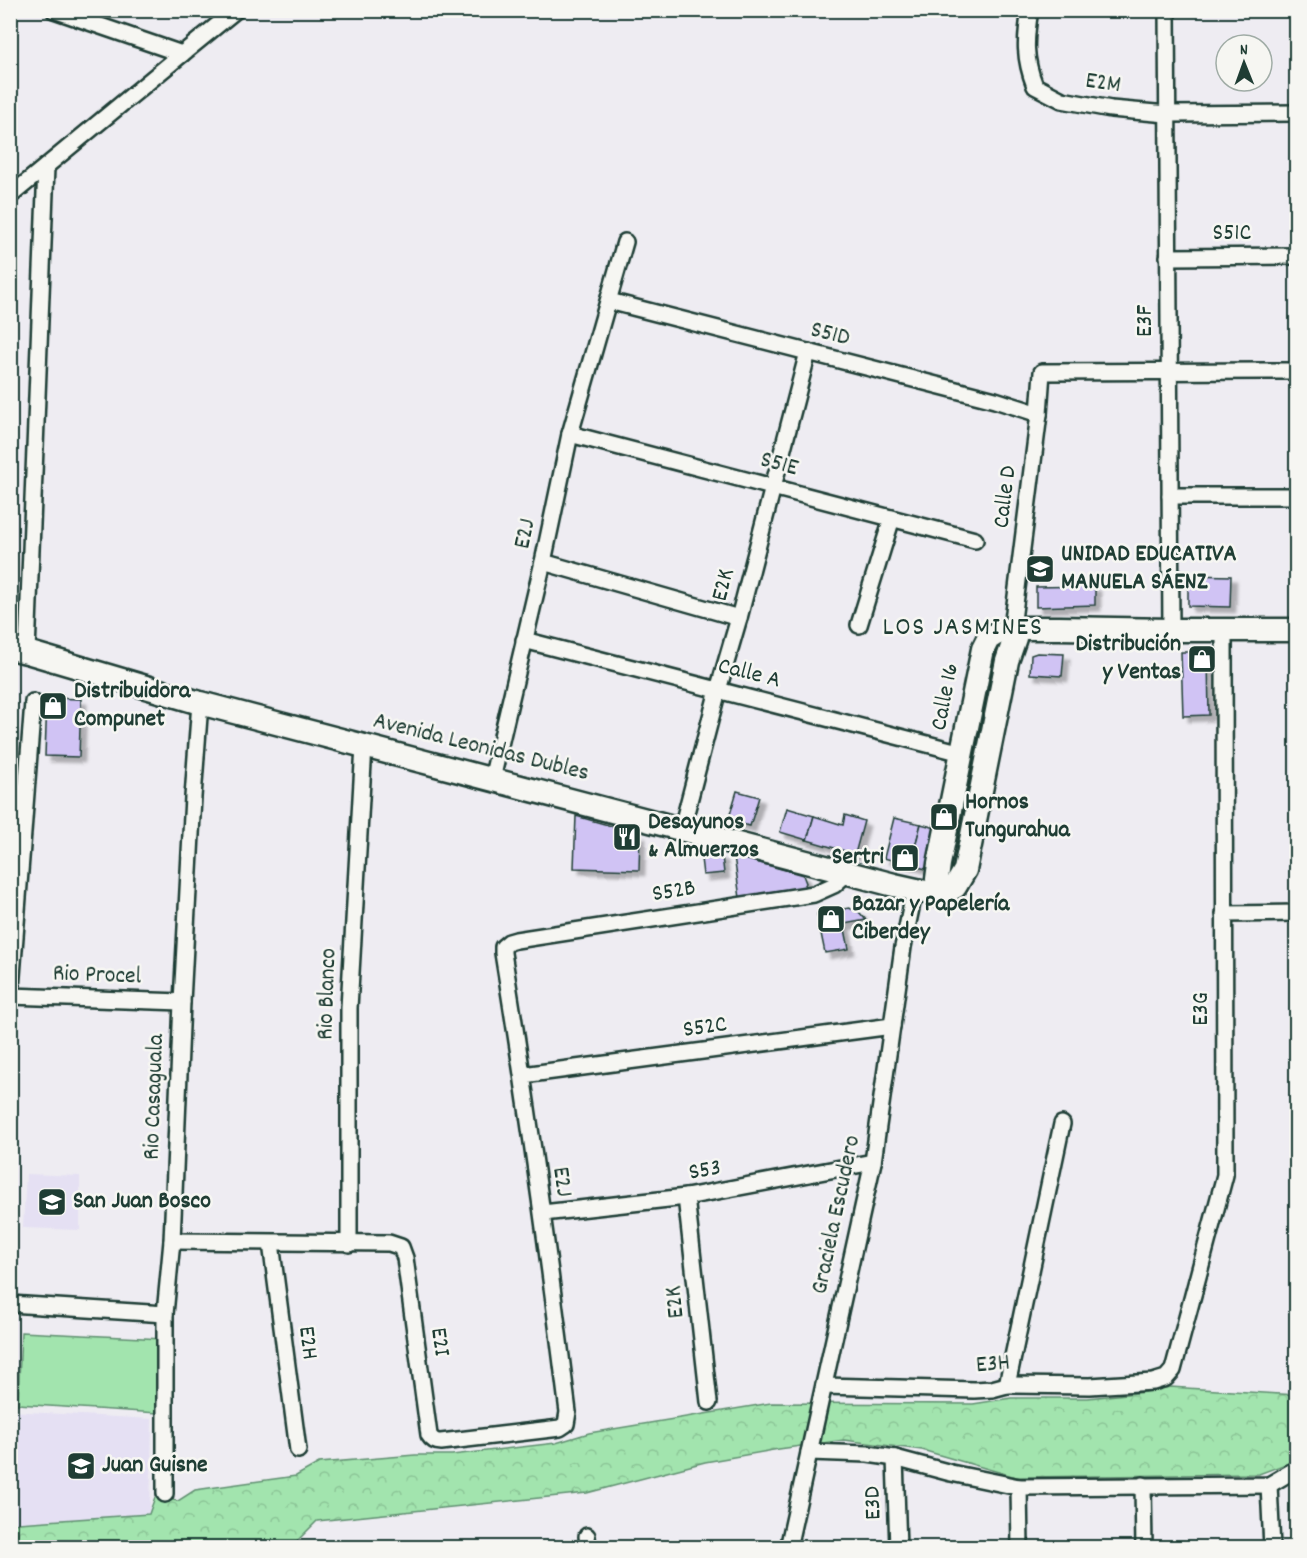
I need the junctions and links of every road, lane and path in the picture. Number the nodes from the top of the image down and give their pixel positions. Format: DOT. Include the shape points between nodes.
graph roads {
  1 [pos="54,10"];
  2 [pos="236,10"];
  3 [pos="1030,10"];
  4 [pos="1167,10"];
  5 [pos="182,54"];
  6 [pos="1296,113"];
  7 [pos="1167,114"];
  8 [pos="46,167"];
  9 [pos="10,196"];
  10 [pos="625,242"];
  11 [pos="1296,256"];
  12 [pos="1168,257"];
  13 [pos="609,301"];
  14 [pos="808,352"];
  15 [pos="1296,370"];
  16 [pos="1169,371"];
  17 [pos="1039,414"];
  18 [pos="570,434"];
  19 [pos="772,487"];
  20 [pos="1170,496"];
  21 [pos="1296,496"];
  22 [pos="892,518"];
  23 [pos="975,540"];
  24 [pos="543,562"];
  25 [pos="739,618"];
  26 [pos="859,625"];
  27 [pos="1012,628"];
  28 [pos="1171,630"];
  29 [pos="1224,630"];
  30 [pos="1296,630"];
  31 [pos="524,640"];
  32 [pos="19,650"];
  33 [pos="718,690"];
  34 [pos="33,702"];
  35 [pos="200,703"];
  36 [pos="364,746"];
  37 [pos="962,753"];
  38 [pos="492,779"];
  39 [pos="682,828"];
  40 [pos="848,872"];
  41 [pos="915,889"];
  42 [pos="939,895"];
  43 [pos="1296,913"];
  44 [pos="1224,914"];
  45 [pos="504,947"];
  46 [pos="11,996"];
  47 [pos="10,1002"];
  48 [pos="182,1002"];
  49 [pos="892,1026"];
  50 [pos="523,1075"];
  51 [pos="1062,1124"];
  52 [pos="873,1162"];
  53 [pos="686,1197"];
  54 [pos="543,1213"];
  55 [pos="172,1241"];
  56 [pos="271,1243"];
  57 [pos="349,1244"];
  58 [pos="10,1304"];
  59 [pos="165,1314"];
  60 [pos="1166,1378"];
  61 [pos="1006,1385"];
  62 [pos="824,1386"];
  63 [pos="709,1402"];
  64 [pos="435,1442"];
  65 [pos="298,1450"];
  66 [pos="809,1452"];
  67 [pos="895,1458"];
  68 [pos="1296,1471"];
  69 [pos="1143,1485"];
  70 [pos="1269,1485"];
  71 [pos="1019,1487"];
  72 [pos="165,1494"];
  73 [pos="788,1548"];
  74 [pos="898,1548"];
  75 [pos="1020,1548"];
  76 [pos="1144,1548"];
  77 [pos="1272,1548"];
  1 -- 5 [label="street"];
  2 -- 5 [label="street"];
  3 -- 7 [label="street, E2M" via="1026,52 1035,86 1062,100"];
  4 -- 7 [label="street, E3F"];
  5 -- 8 [label="street"];
  6 -- 7 [label="street, E2M"];
  7 -- 12 [label="street, E3F"];
  8 -- 9 [label="street"];
  8 -- 32 [label="street"];
  10 -- 13 [label="street, E2J"];
  11 -- 12 [label="street, S51C"];
  12 -- 16 [label="street, E3F"];
  13 -- 14 [label="street, S51D"];
  13 -- 18 [label="street, E2J"];
  14 -- 17 [label="street, S51D"];
  14 -- 19 [label="street, E2K"];
  15 -- 16 [label="street"];
  16 -- 17 [label="street, Calle D" via="1042,372"];
  16 -- 20 [label="street, E3F"];
  17 -- 27 [label="street, Calle D"];
  18 -- 19 [label="street, S51E"];
  18 -- 24 [label="street, E2J"];
  19 -- 22 [label="street, S51E"];
  19 -- 25 [label="street, E2K"];
  20 -- 21 [label="street"];
  20 -- 28 [label="street, E3F"];
  22 -- 23 [label="street, S51E"];
  22 -- 26 [label="street"];
  24 -- 25 [label="street"];
  24 -- 31 [label="street, E2J"];
  25 -- 33 [label="street, E2K"];
  27 -- 28 [label="main road"];
  27 -- 37 [label="main road, Calle 16" via="988,639 982,649"];
  27 -- 42 [label="main road" via="1015,638 1006,661 965,870 955,887"];
  28 -- 29 [label="main road"];
  29 -- 30 [label="main road"];
  29 -- 44 [label="street, E3G"];
  31 -- 33 [label="street, Calle A"];
  31 -- 38 [label="street, E2J"];
  32 -- 35 [label="main road, Avenida Leonidas Dubles"];
  33 -- 37 [label="street, Calle A"];
  33 -- 39 [label="street, E2K"];
  34 -- 46 [label="street"];
  35 -- 36 [label="main road, Avenida Leonidas Dubles"];
  35 -- 48 [label="street, Rio Casaguala"];
  36 -- 38 [label="main road, Avenida Leonidas Dubles"];
  36 -- 57 [label="street, Rio Blanco" via="349,1008"];
  37 -- 42 [label="main road, Calle 16" via="939,864"];
  38 -- 39 [label="main road, Avenida Leonidas Dubles"];
  39 -- 40 [label="main road, Avenida Leonidas Dubles"];
  40 -- 41 [label="main road, Avenida Leonidas Dubles"];
  40 -- 45 [label="street, S52B" via="834,885 814,894 516,940"];
  41 -- 42 [label="main road, Avenida Leonidas Dubles"];
  41 -- 49 [label="street, Graciela Escudero"];
  43 -- 44 [label="street"];
  44 -- 60 [label="street, E3G" via="1226,1175 1173,1370"];
  45 -- 50 [label="street, E2J"];
  46 -- 47 [label="street"];
  46 -- 48 [label="street, Rio Procel"];
  48 -- 55 [label="street, Rio Casaguala"];
  49 -- 50 [label="street, S52C"];
  49 -- 52 [label="street, Graciela Escudero"];
  50 -- 54 [label="street, E2J"];
  51 -- 61 [label="street"];
  52 -- 53 [label="street, S53"];
  52 -- 62 [label="street, Graciela Escudero"];
  53 -- 54 [label="street, S53"];
  53 -- 63 [label="street, E2K"];
  54 -- 64 [label="street, E2J" via="568,1412 566,1424 560,1428"];
  55 -- 56 [label="street"];
  55 -- 59 [label="street, Rio Casaguala"];
  56 -- 57 [label="street"];
  56 -- 65 [label="street, E2H"];
  57 -- 64 [label="street, E2I" via="401,1247 429,1435"];
  58 -- 59 [label="street"];
  59 -- 72 [label="street, Rio Casaguala"];
  60 -- 61 [label="street, E3H" via="1090,1386"];
  61 -- 62 [label="street, E3H" via="974,1390"];
  62 -- 66 [label="street, Graciela Escudero"];
  66 -- 67 [label="street"];
  66 -- 73 [label="street, Graciela Escudero"];
  67 -- 71 [label="street"];
  67 -- 74 [label="street, E3D"];
  68 -- 70 [label="street"];
  69 -- 70 [label="street"];
  69 -- 71 [label="street"];
  69 -- 76 [label="street"];
  70 -- 77 [label="street"];
  71 -- 75 [label="street"];
}
